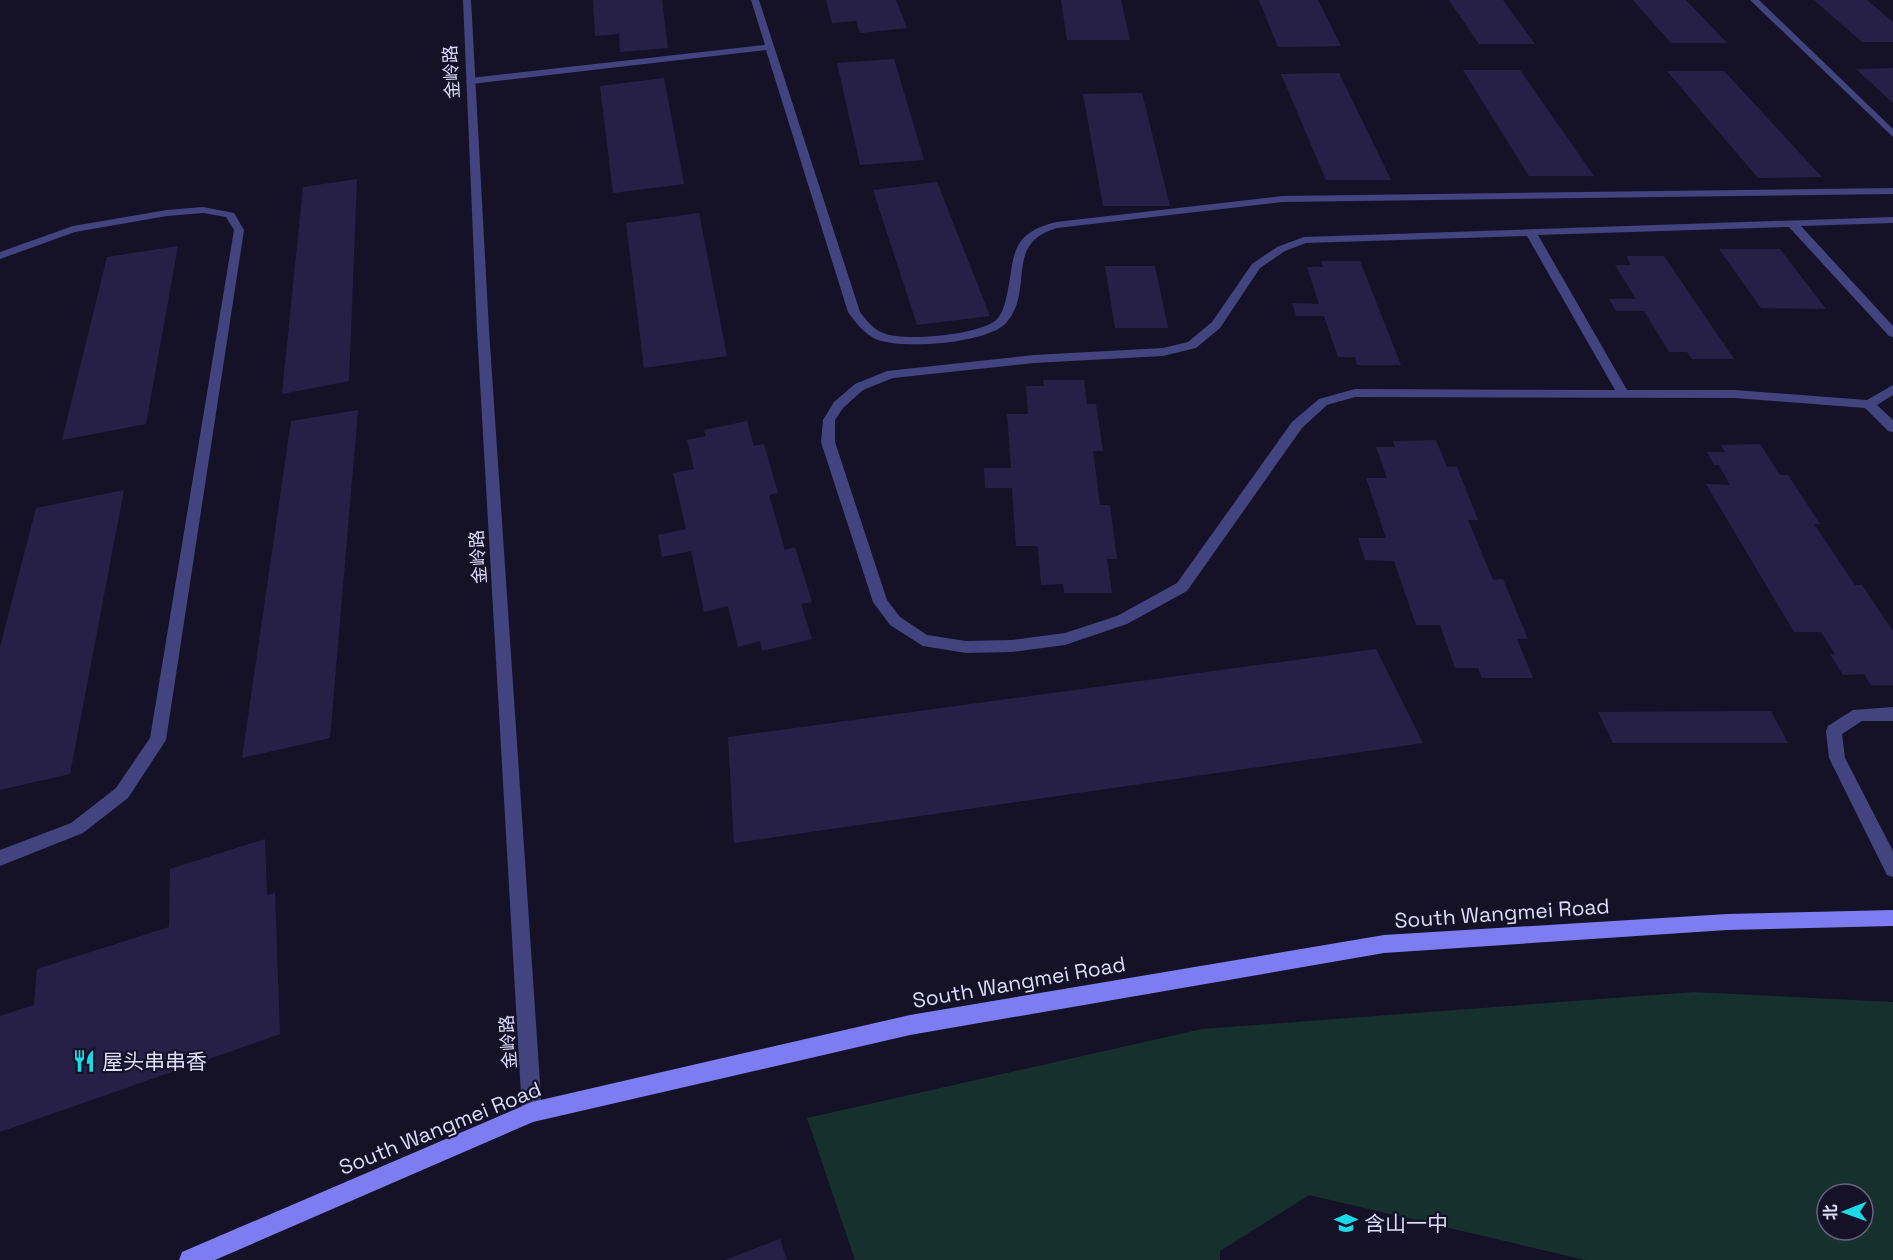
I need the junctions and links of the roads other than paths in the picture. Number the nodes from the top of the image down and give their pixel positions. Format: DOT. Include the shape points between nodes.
graph roads {
  1 [pos="467,0"];
  2 [pos="755,0"];
  3 [pos="1754,0"];
  4 [pos="770,47"];
  5 [pos="471,81"];
  6 [pos="1893,134"];
  7 [pos="1893,191"];
  8 [pos="1893,219"];
  9 [pos="1791,222"];
  10 [pos="1530,231"];
  11 [pos="0,256"];
  12 [pos="1893,333"];
  13 [pos="1893,389"];
  14 [pos="1623,393"];
  15 [pos="1869,404"];
  16 [pos="1893,428"];
  17 [pos="1893,714"];
  18 [pos="0,858"];
  19 [pos="1893,869"];
  20 [pos="1893,918"];
  21 [pos="532,1112"];
  22 [pos="190,1260"];
  1 -- 5 [label="street, 金岭路"];
  2 -- 4 [label="street"];
  3 -- 6 [label="street"];
  4 -- 5 [label="street"];
  4 -- 7 [label="street" via="854,312 866,328 900,342 986,330 1001,322 1010,309 1025,240 1056,225 1282,199"];
  5 -- 21 [label="street, 金岭路"];
  8 -- 9 [label="street"];
  9 -- 10 [label="street"];
  9 -- 12 [label="street"];
  10 -- 14 [label="street"];
  10 -- 14 [label="street" via="1304,240 1281,249 1256,266 1216,325 1192,345 1162,352 1034,358 891,374 859,387 838,405 829,420 828,442 880,602 895,621 923,640 966,647 1065,639 1122,620 1182,587 1297,425 1323,402 1355,393"];
  11 -- 18 [label="street" via="73,229 167,213 203,210 230,215 239,230 158,740 122,793 77,828"];
  13 -- 15 [label="street"];
  14 -- 15 [label="street" via="1735,394"];
  15 -- 16 [label="street"];
  17 -- 19 [label="street" via="1859,715 1834,731 1837,758"];
  20 -- 21 [label="main road, South Wangmei Road" via="1727,922 1383,944 910,1024"];
  21 -- 22 [label="main road, South Wangmei Road"];
}
